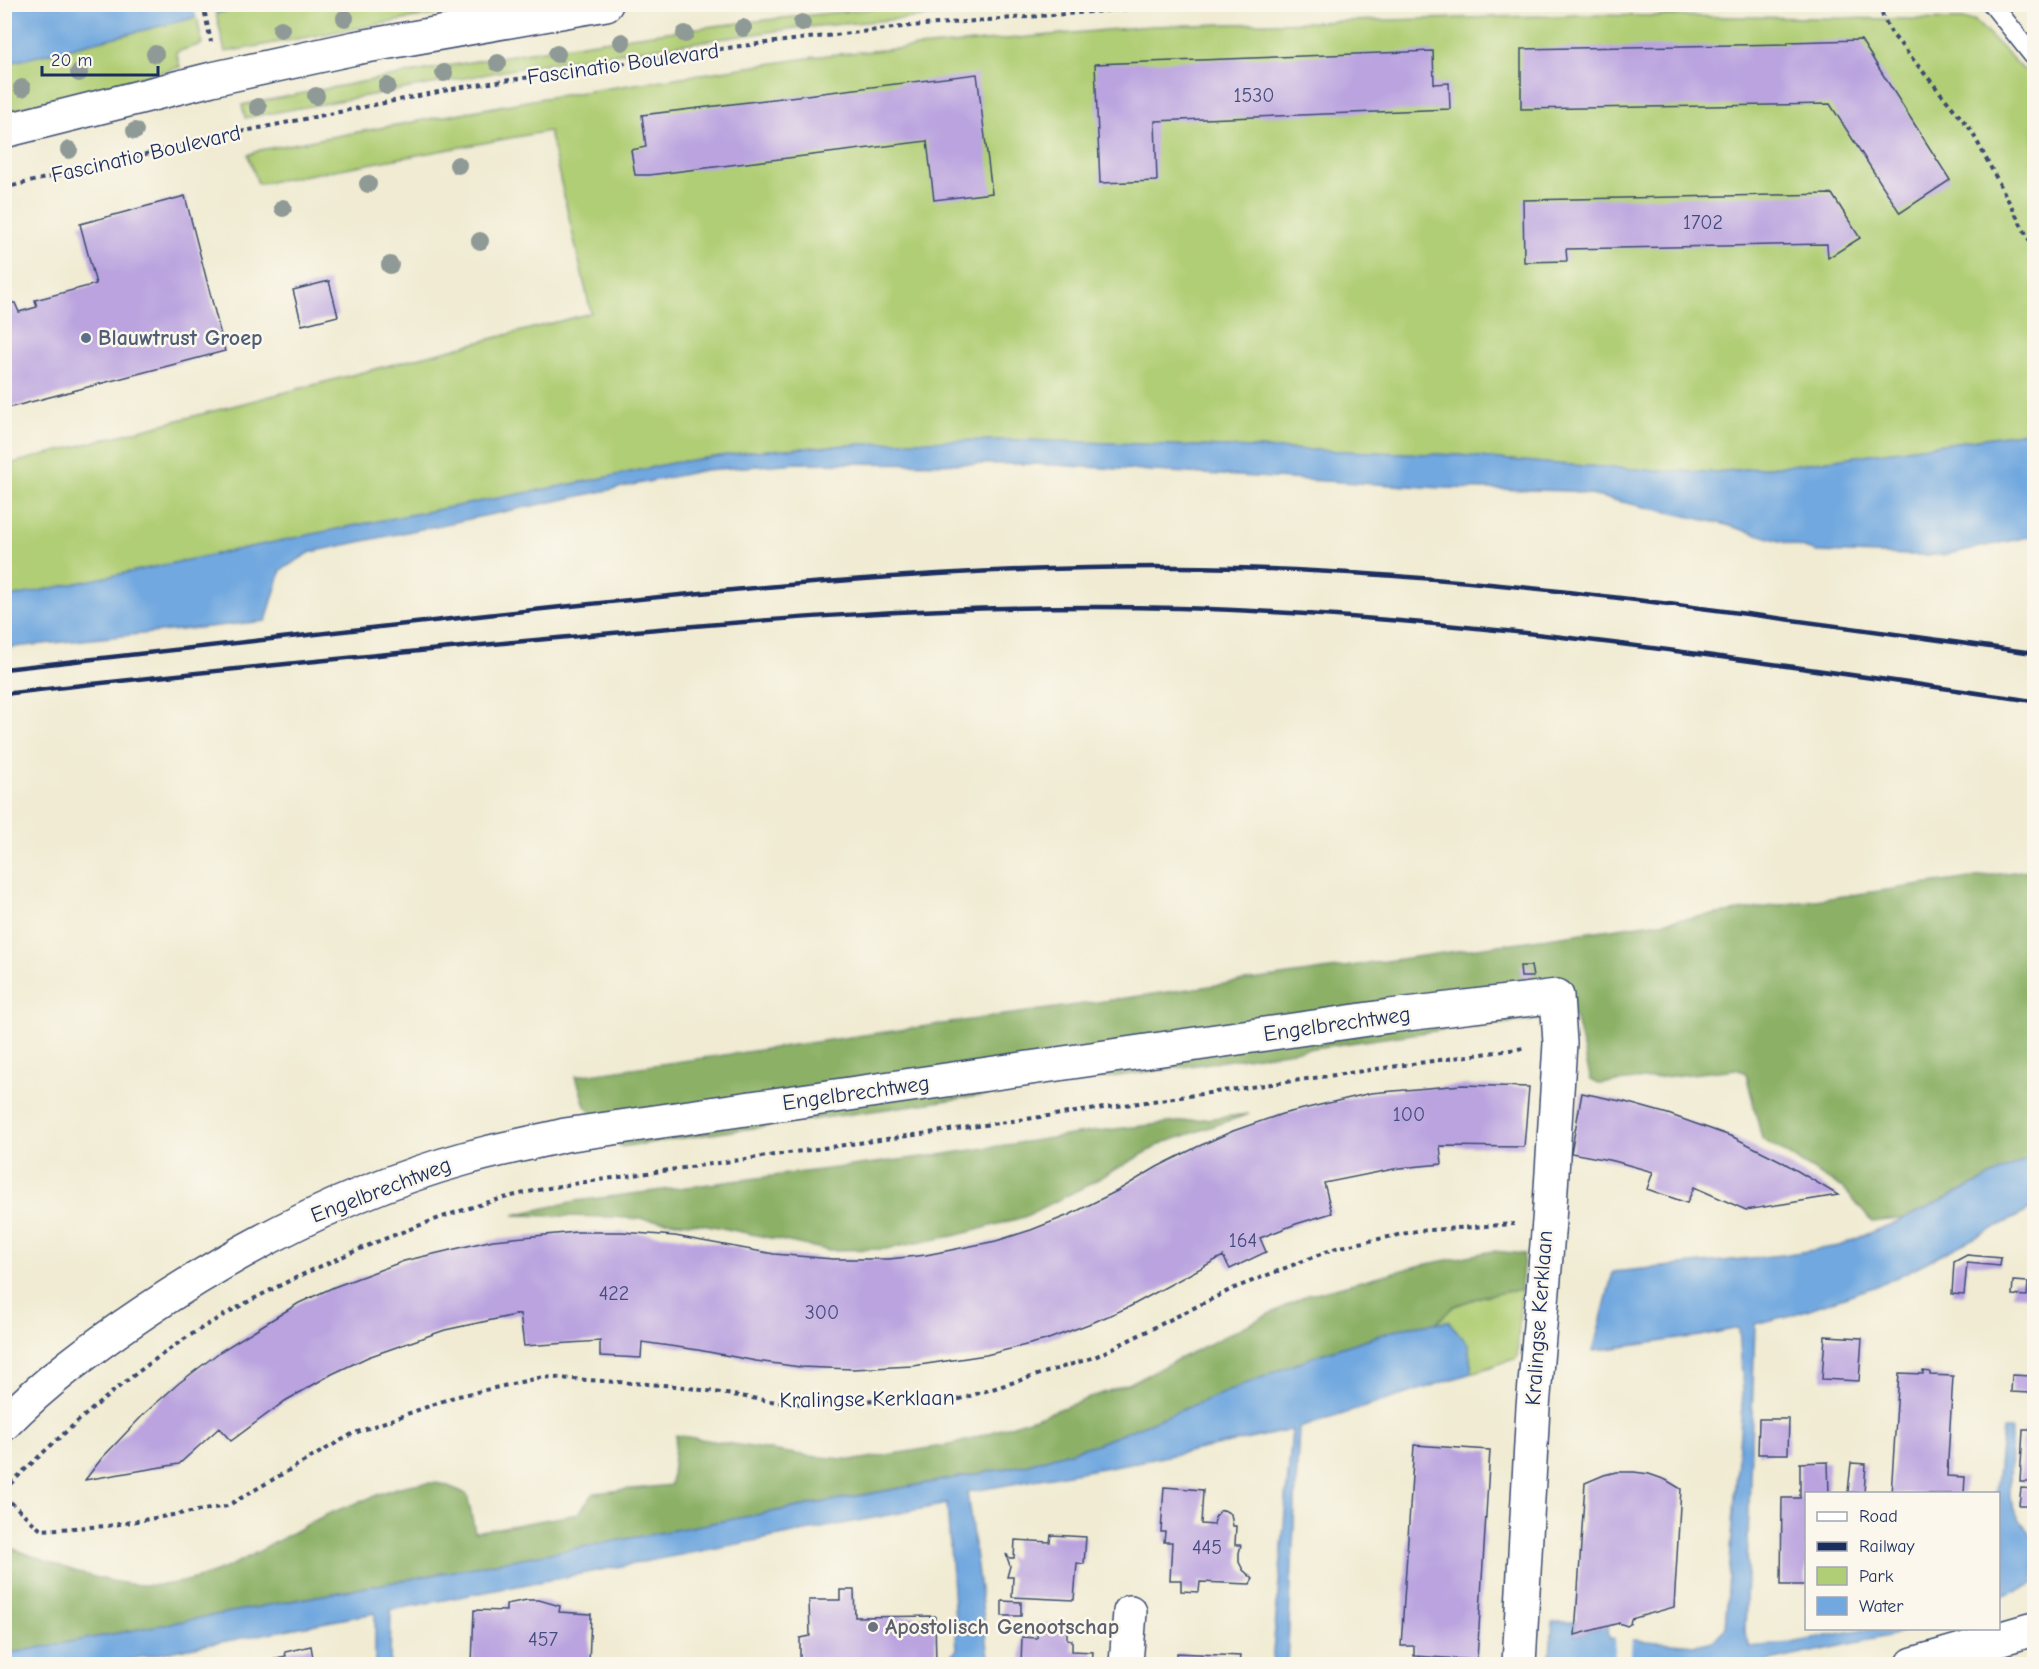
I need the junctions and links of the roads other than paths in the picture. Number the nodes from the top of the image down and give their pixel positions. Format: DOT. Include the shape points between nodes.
graph roads {
  1 [pos="606,4"];
  2 [pos="1992,4"];
  3 [pos="2034,57"];
  4 [pos="4,132"];
  5 [pos="1549,1221"];
  6 [pos="4,1424"];
  7 [pos="1130,1612"];
  8 [pos="2034,1629"];
  9 [pos="1926,1663"];
  10 [pos="1126,1665"];
  11 [pos="1519,1665"];
  1 -- 4 [label="street" via="355,48 212,79"];
  2 -- 3 [label="lane"];
  5 -- 6 [label="street, Engelbrechtweg" via="1560,1043 1557,996 1390,1016 565,1135 466,1158 305,1219 227,1260 104,1339"];
  5 -- 11 [label="street, Kralingse Kerklaan" via="1533,1407"];
  7 -- 10 [label="street"];
  8 -- 9 [label="street"];
}
